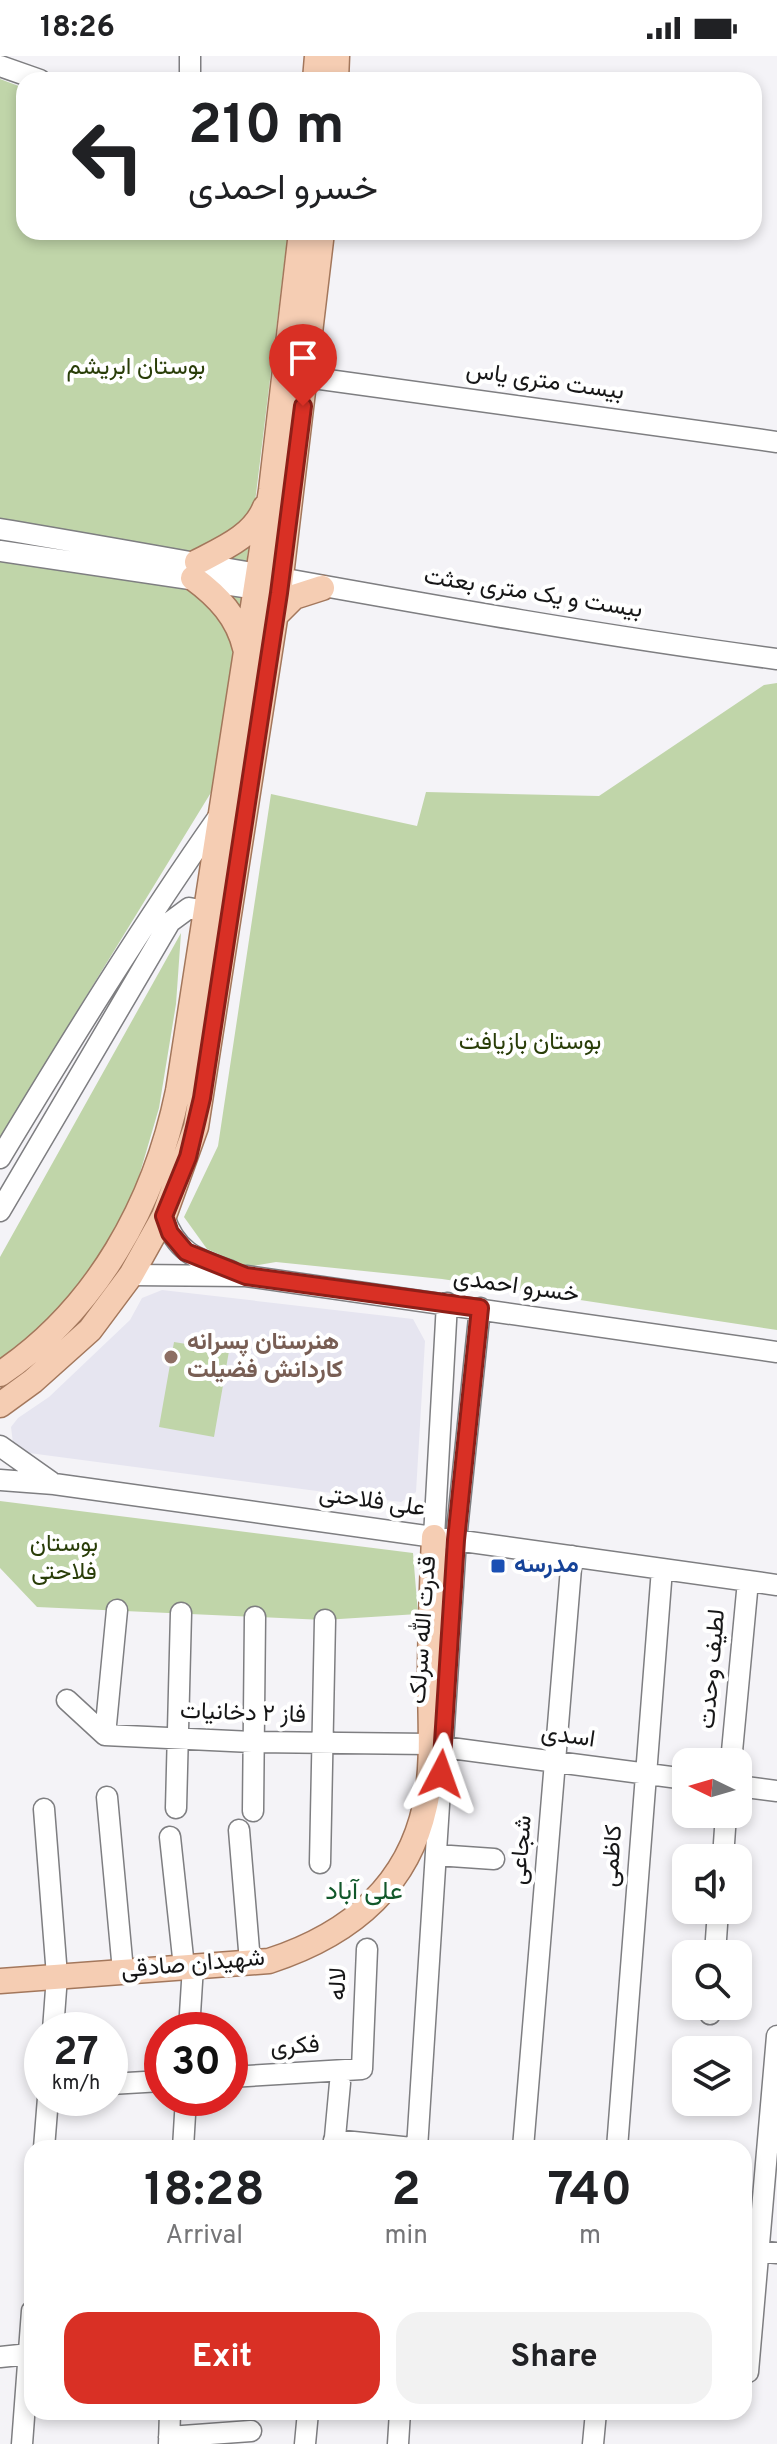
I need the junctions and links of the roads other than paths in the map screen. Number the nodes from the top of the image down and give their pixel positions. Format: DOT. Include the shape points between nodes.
graph roads {
  1 [pos="300,240"];
  2 [pos="321,240"];
  3 [pos="306,377"];
  4 [pos="777,442"];
  5 [pos="271,490"];
  6 [pos="0,529"];
  7 [pos="0,551"];
  8 [pos="195,570"];
  9 [pos="322,588"];
  10 [pos="269,590"];
  11 [pos="245,651"];
  12 [pos="777,659"];
  13 [pos="219,816"];
  14 [pos="204,921"];
  15 [pos="0,1158"];
  16 [pos="0,1211"];
  17 [pos="164,1216"];
  18 [pos="131,1275"];
  19 [pos="246,1276"];
  20 [pos="447,1303"];
  21 [pos="480,1308"];
  22 [pos="777,1352"];
  23 [pos="0,1374"];
  24 [pos="0,1405"];
  25 [pos="0,1446"];
  26 [pos="0,1480"];
  27 [pos="54,1484"];
  28 [pos="445,1539"];
  29 [pos="572,1556"];
  30 [pos="662,1569"];
  31 [pos="748,1581"];
  32 [pos="777,1585"];
  33 [pos="117,1610"];
  34 [pos="181,1613"];
  35 [pos="255,1617"];
  36 [pos="325,1620"];
  37 [pos="67,1700"];
  38 [pos="105,1735"];
  39 [pos="178,1739"];
  40 [pos="252,1742"];
  41 [pos="322,1743"];
  42 [pos="437,1746"];
  43 [pos="732,1748"];
  44 [pos="556,1762"];
  45 [pos="646,1774"];
  46 [pos="672,1777"];
  47 [pos="752,1788"];
  48 [pos="777,1791"];
  49 [pos="107,1797"];
  50 [pos="176,1808"];
  51 [pos="44,1809"];
  52 [pos="253,1811"];
  53 [pos="239,1830"];
  54 [pos="170,1837"];
  55 [pos="436,1855"];
  56 [pos="494,1859"];
  57 [pos="320,1863"];
  58 [pos="367,1949"];
  59 [pos="250,1962"];
  60 [pos="188,1966"];
  61 [pos="123,1971"];
  62 [pos="57,1976"];
  63 [pos="0,1981"];
  64 [pos="54,2012"];
  65 [pos="189,2012"];
  66 [pos="777,2036"];
  67 [pos="362,2069"];
  68 [pos="248,2076"];
  69 [pos="340,2083"];
  70 [pos="47,2116"];
  71 [pos="185,2116"];
  72 [pos="45,2140"];
  73 [pos="183,2140"];
  74 [pos="334,2140"];
  75 [pos="415,2140"];
  76 [pos="524,2140"];
  77 [pos="618,2140"];
  78 [pos="760,2252"];
  79 [pos="752,2332"];
  80 [pos="24,2355"];
  81 [pos="0,2357"];
  82 [pos="24,2418"];
  83 [pos="170,2420"];
  84 [pos="307,2420"];
  85 [pos="400,2420"];
  86 [pos="595,2420"];
  87 [pos="251,2431"];
  88 [pos="169,2440"];
  89 [pos="22,2444"];
  90 [pos="305,2444"];
  91 [pos="398,2444"];
  92 [pos="593,2444"];
  1 -- 5 [label="main road"];
  2 -- 3 [label="main road"];
  3 -- 4 [label="street, بیست متری یاس"];
  3 -- 10 [label="main road"];
  5 -- 8 [label="main road" via="262,514 241,538"];
  5 -- 10 [label="main road"];
  6 -- 8 [label="street, بیست و یک متری بعثت"];
  7 -- 8 [label="street, بیست و یک متری بعثت"];
  8 -- 10 [label="street, بیست و یک متری بعثت"];
  8 -- 11 [label="main road" via="240,629"];
  9 -- 10 [label="street, بیست و یک متری بعثت"];
  9 -- 10 [label="main road" via="294,597"];
  9 -- 12 [label="street, بیست و یک متری بعثت"];
  10 -- 11 [label="main road"];
  10 -- 17 [label="main road" via="202,1098 188,1157"];
  11 -- 13 [label="main road"];
  13 -- 14 [label="main road"];
  13 -- 15 [label="street"];
  14 -- 16 [label="street" via="200,910 189,908 170,922"];
  14 -- 23 [label="main road" via="172,1120 144,1200 127,1236 71,1312"];
  17 -- 18 [label="main road"];
  17 -- 19 [label="street" via="186,1252"];
  18 -- 19 [label="street"];
  18 -- 24 [label="main road" via="90,1330"];
  19 -- 20 [label="street, خسرو احمدی"];
  20 -- 21 [label="street, خسرو احمدی"];
  20 -- 28 [label="street, قدرت الله سرلک"];
  21 -- 22 [label="street, خسرو احمدی"];
  21 -- 28 [label="street, قدرت الله سرلک"];
  25 -- 27 [label="street"];
  26 -- 27 [label="street, علی فلاحتی"];
  27 -- 28 [label="street, علی فلاحتی"];
  28 -- 29 [label="street, علی فلاحتی"];
  28 -- 42 [label="main road, شهیدان صادقی" via="430,1625"];
  29 -- 30 [label="street, علی فلاحتی"];
  29 -- 44 [label="street, شجاعی"];
  30 -- 31 [label="street, علی فلاحتی"];
  30 -- 45 [label="street, کاظمی"];
  31 -- 32 [label="street, علی فلاحتی"];
  31 -- 43 [label="street, لطیف وحدت"];
  33 -- 38 [label="street"];
  34 -- 39 [label="street"];
  35 -- 40 [label="street"];
  36 -- 41 [label="street"];
  37 -- 38 [label="street"];
  38 -- 39 [label="street, فاز ۲ دخانیات"];
  39 -- 40 [label="street, فاز ۲ دخانیات"];
  39 -- 50 [label="street"];
  40 -- 41 [label="street, فاز ۲ دخانیات"];
  40 -- 52 [label="street"];
  41 -- 42 [label="street, فاز ۲ دخانیات"];
  41 -- 57 [label="street"];
  42 -- 44 [label="street, اسدی"];
  42 -- 55 [label="street"];
  42 -- 59 [label="main road, شهیدان صادقی" via="413,1843 372,1905 303,1950"];
  44 -- 45 [label="street, اسدی"];
  44 -- 76 [label="street, شجاعی"];
  45 -- 46 [label="street, اسدی"];
  45 -- 77 [label="street, کاظمی"];
  47 -- 48 [label="street"];
  49 -- 61 [label="street"];
  51 -- 62 [label="street"];
  53 -- 59 [label="street"];
  54 -- 60 [label="street"];
  55 -- 56 [label="street"];
  55 -- 75 [label="street"];
  58 -- 67 [label="street, لاله"];
  59 -- 60 [label="main road, شهیدان صادقی"];
  60 -- 61 [label="main road, شهیدان صادقی"];
  60 -- 65 [label="street"];
  61 -- 62 [label="main road, شهیدان صادقی"];
  62 -- 63 [label="main road, شهیدان صادقی"];
  62 -- 64 [label="street"];
  66 -- 78 [label="street"];
  67 -- 68 [label="street, فکری"];
  69 -- 74 [label="street"];
  70 -- 72 [label="street"];
  71 -- 73 [label="street"];
  78 -- 79 [label="street"];
  80 -- 81 [label="street"];
  82 -- 89 [label="street"];
  83 -- 88 [label="street"];
  84 -- 90 [label="street"];
  85 -- 91 [label="street"];
  86 -- 92 [label="street"];
  87 -- 88 [label="street"];
}
